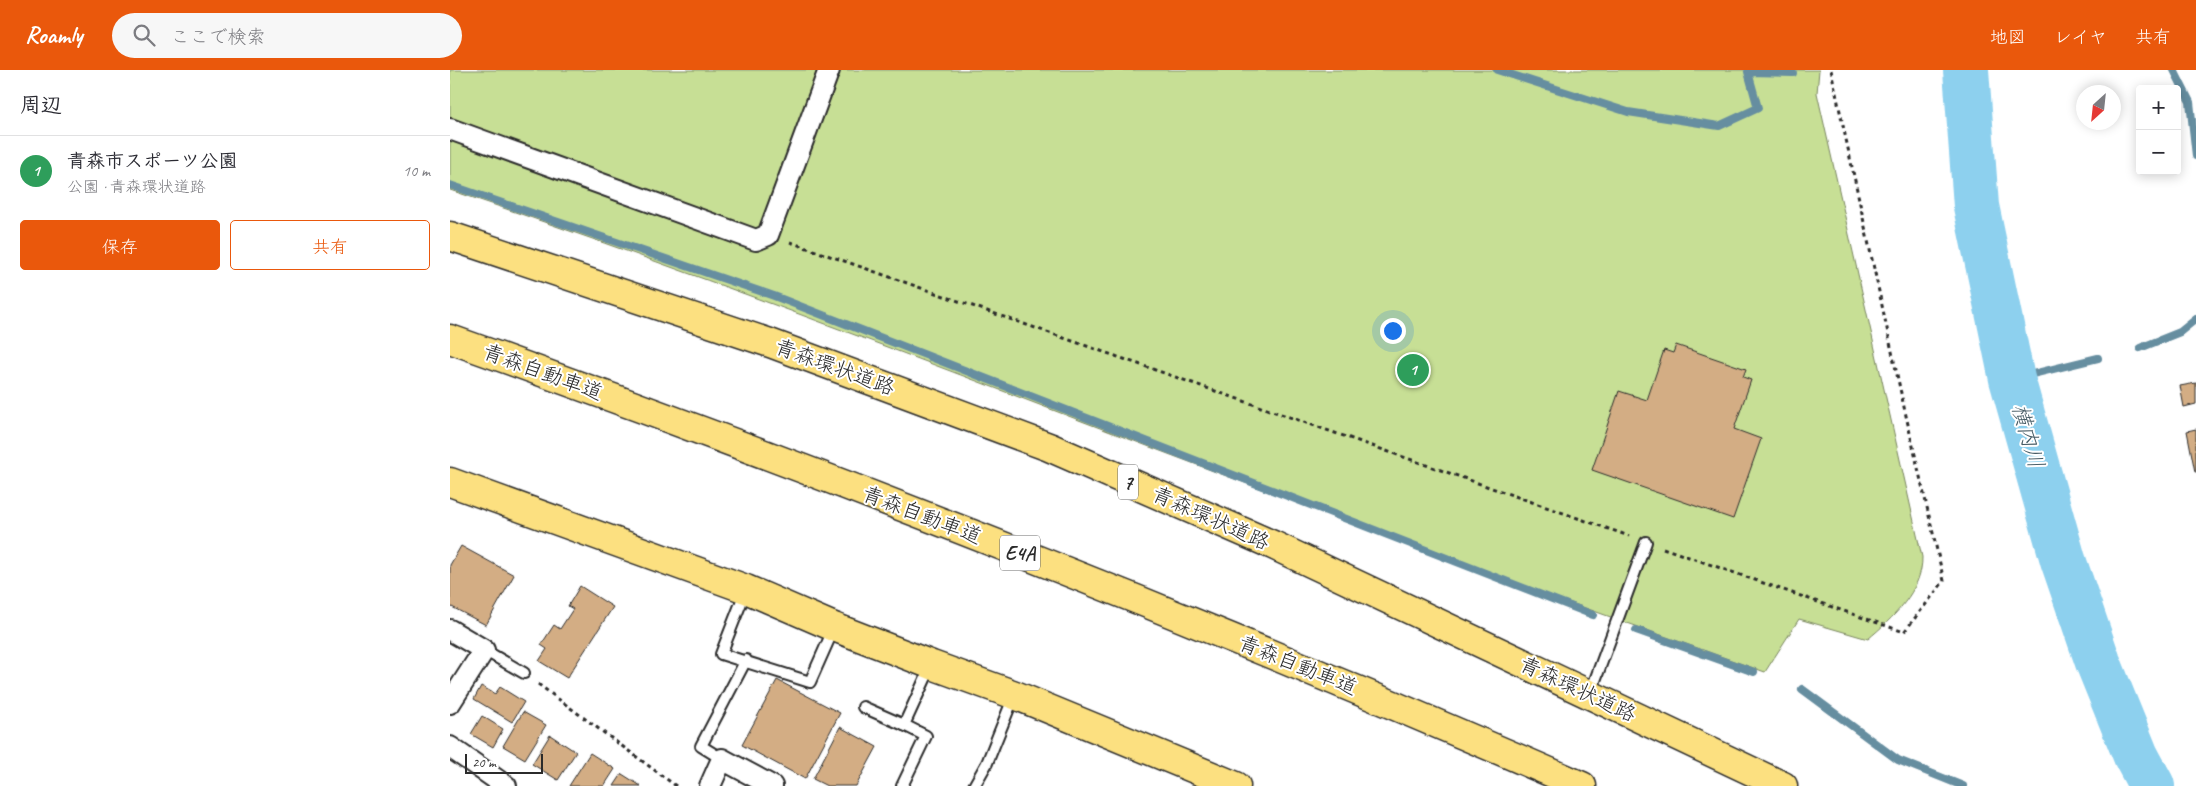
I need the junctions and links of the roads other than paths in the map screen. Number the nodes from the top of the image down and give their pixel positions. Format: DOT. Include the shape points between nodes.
graph roads {
  1 [pos="829,70"];
  2 [pos="450,129"];
  3 [pos="450,236"];
  4 [pos="450,339"];
  5 [pos="450,482"];
  6 [pos="1646,542"];
  7 [pos="746,589"];
  8 [pos="834,627"];
  9 [pos="450,630"];
  10 [pos="484,650"];
  11 [pos="746,660"];
  12 [pos="932,665"];
  13 [pos="524,673"];
  14 [pos="1015,695"];
  15 [pos="1590,695"];
  16 [pos="450,703"];
  17 [pos="863,707"];
  18 [pos="904,725"];
  19 [pos="450,747"];
  20 [pos="722,759"];
  21 [pos="1751,779"];
  22 [pos="506,786"];
  23 [pos="710,786"];
  24 [pos="772,786"];
  25 [pos="902,786"];
  26 [pos="974,786"];
  27 [pos="1236,786"];
  28 [pos="1582,786"];
  29 [pos="1783,786"];
  1 -- 2 [label="street" via="768,234 756,240"];
  3 -- 15 [label="highway, 青森環状道路 / 7" via="770,343 1049,447 1273,546"];
  4 -- 28 [label="highway, 青森自動車道 / E4A" via="946,524 1326,676"];
  5 -- 7 [label="highway"];
  6 -- 15 [label="lane"];
  7 -- 8 [label="highway"];
  7 -- 11 [label="lane" via="721,654"];
  8 -- 11 [label="lane" via="810,682"];
  8 -- 12 [label="highway"];
  9 -- 10 [label="street"];
  10 -- 13 [label="lane"];
  10 -- 16 [label="street"];
  11 -- 20 [label="lane" via="701,746"];
  12 -- 14 [label="highway"];
  12 -- 18 [label="lane"];
  14 -- 26 [label="lane"];
  14 -- 27 [label="highway"];
  15 -- 21 [label="highway, 青森環状道路 / 7"];
  17 -- 18 [label="lane"];
  18 -- 25 [label="lane" via="926,736"];
  19 -- 22 [label="street"];
  20 -- 23 [label="street"];
  20 -- 24 [label="street"];
  21 -- 29 [label="highway, 青森環状道路 / 7"];
}
